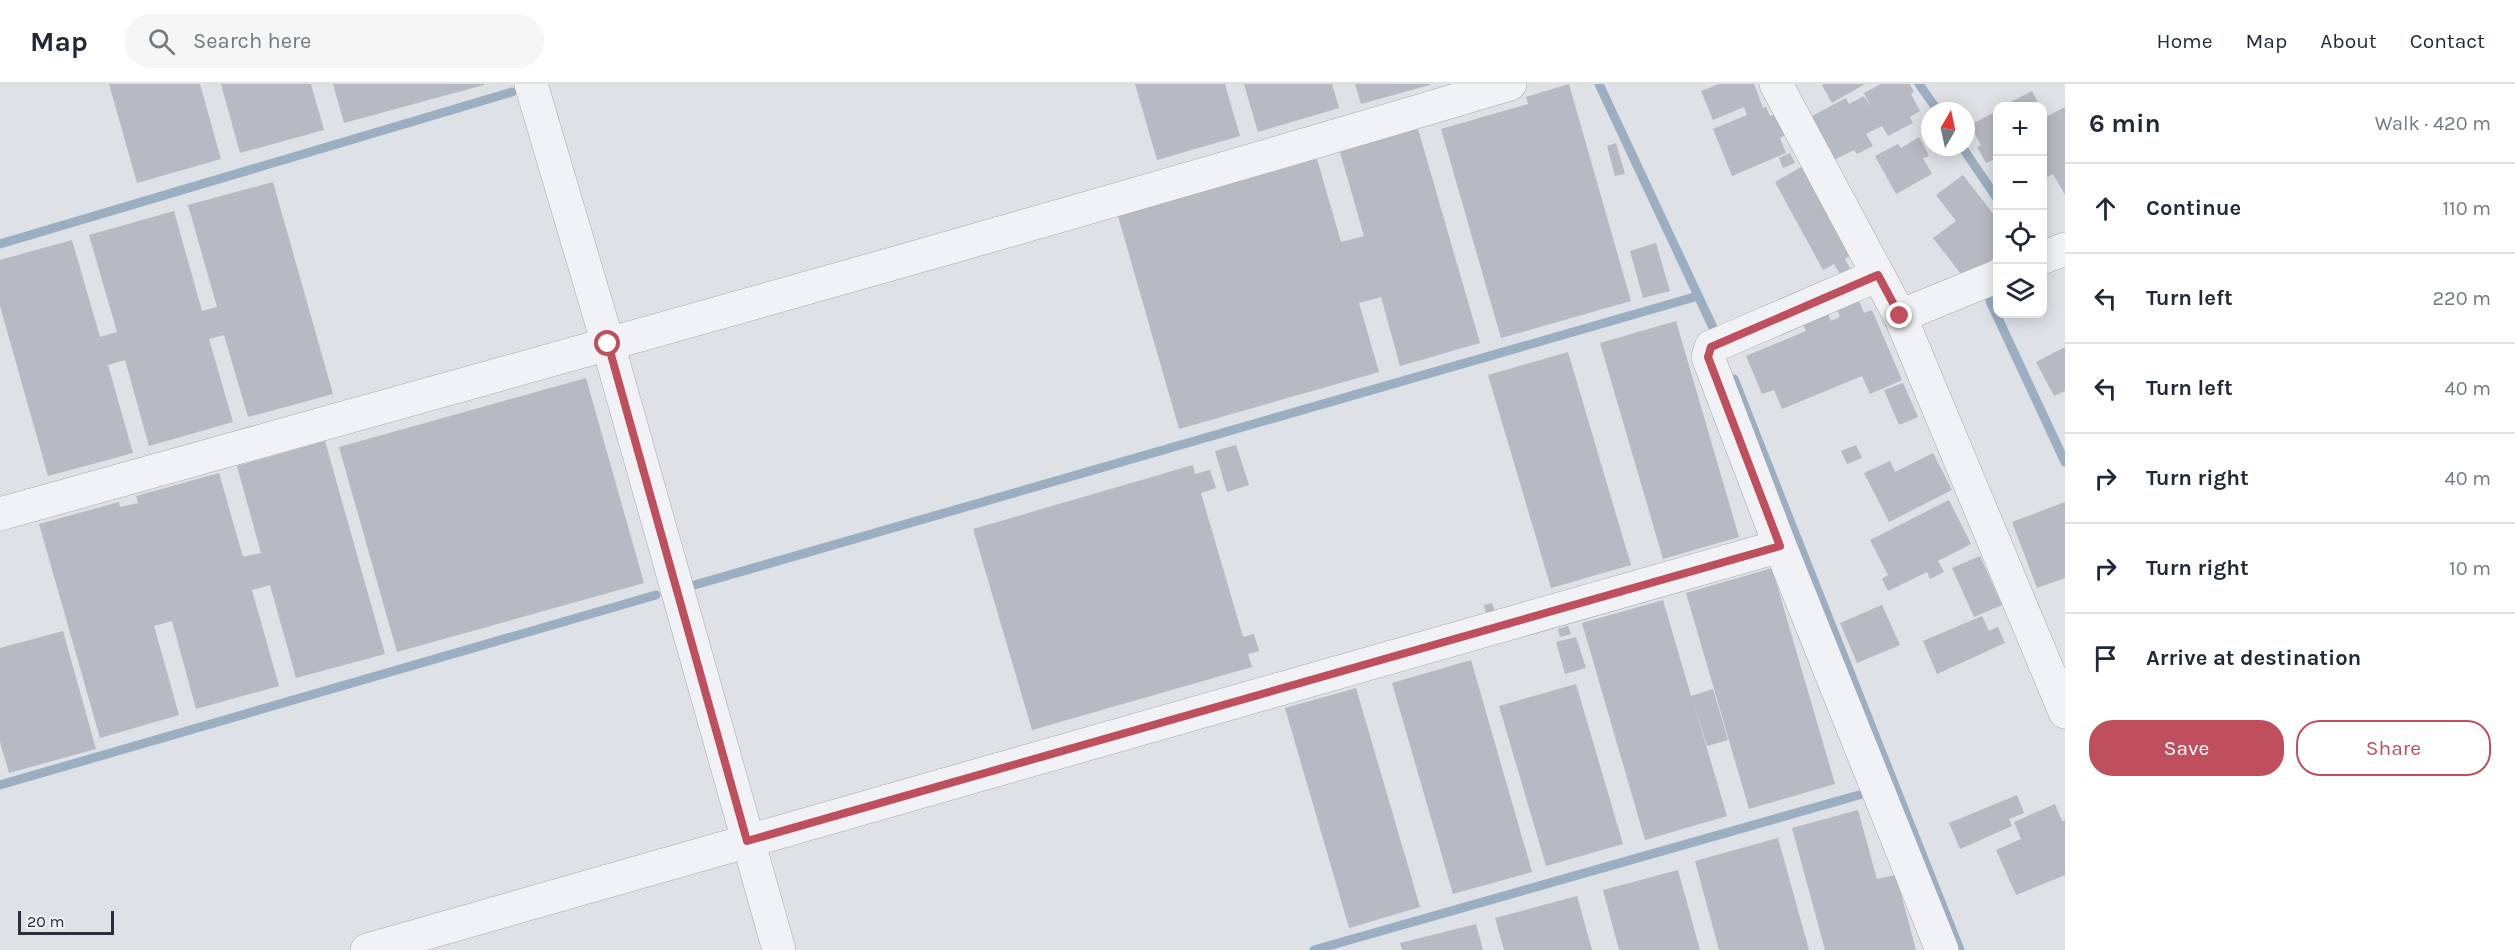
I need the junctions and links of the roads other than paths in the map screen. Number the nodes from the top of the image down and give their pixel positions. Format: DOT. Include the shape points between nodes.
graph roads {
  1 [pos="531,84"];
  2 [pos="1510,84"];
  3 [pos="1776,84"];
  4 [pos="2065,249"];
  5 [pos="2047,256"];
  6 [pos="1878,275"];
  7 [pos="1993,278"];
  8 [pos="1900,316"];
  9 [pos="608,344"];
  10 [pos="0,514"];
  11 [pos="1780,546"];
  12 [pos="2065,712"];
  13 [pos="747,841"];
  14 [pos="367,950"];
  15 [pos="779,950"];
  16 [pos="1942,950"];
  1 -- 9 [label="street"];
  2 -- 9 [label="street"];
  3 -- 6 [label="street"];
  4 -- 5 [label="street"];
  6 -- 8 [label="street"];
  6 -- 11 [label="street" via="1711,347 1708,357"];
  7 -- 8 [label="street"];
  8 -- 12 [label="street"];
  9 -- 10 [label="street"];
  9 -- 13 [label="street"];
  11 -- 13 [label="street"];
  11 -- 16 [label="street"];
  13 -- 14 [label="street"];
  13 -- 15 [label="street"];
}
